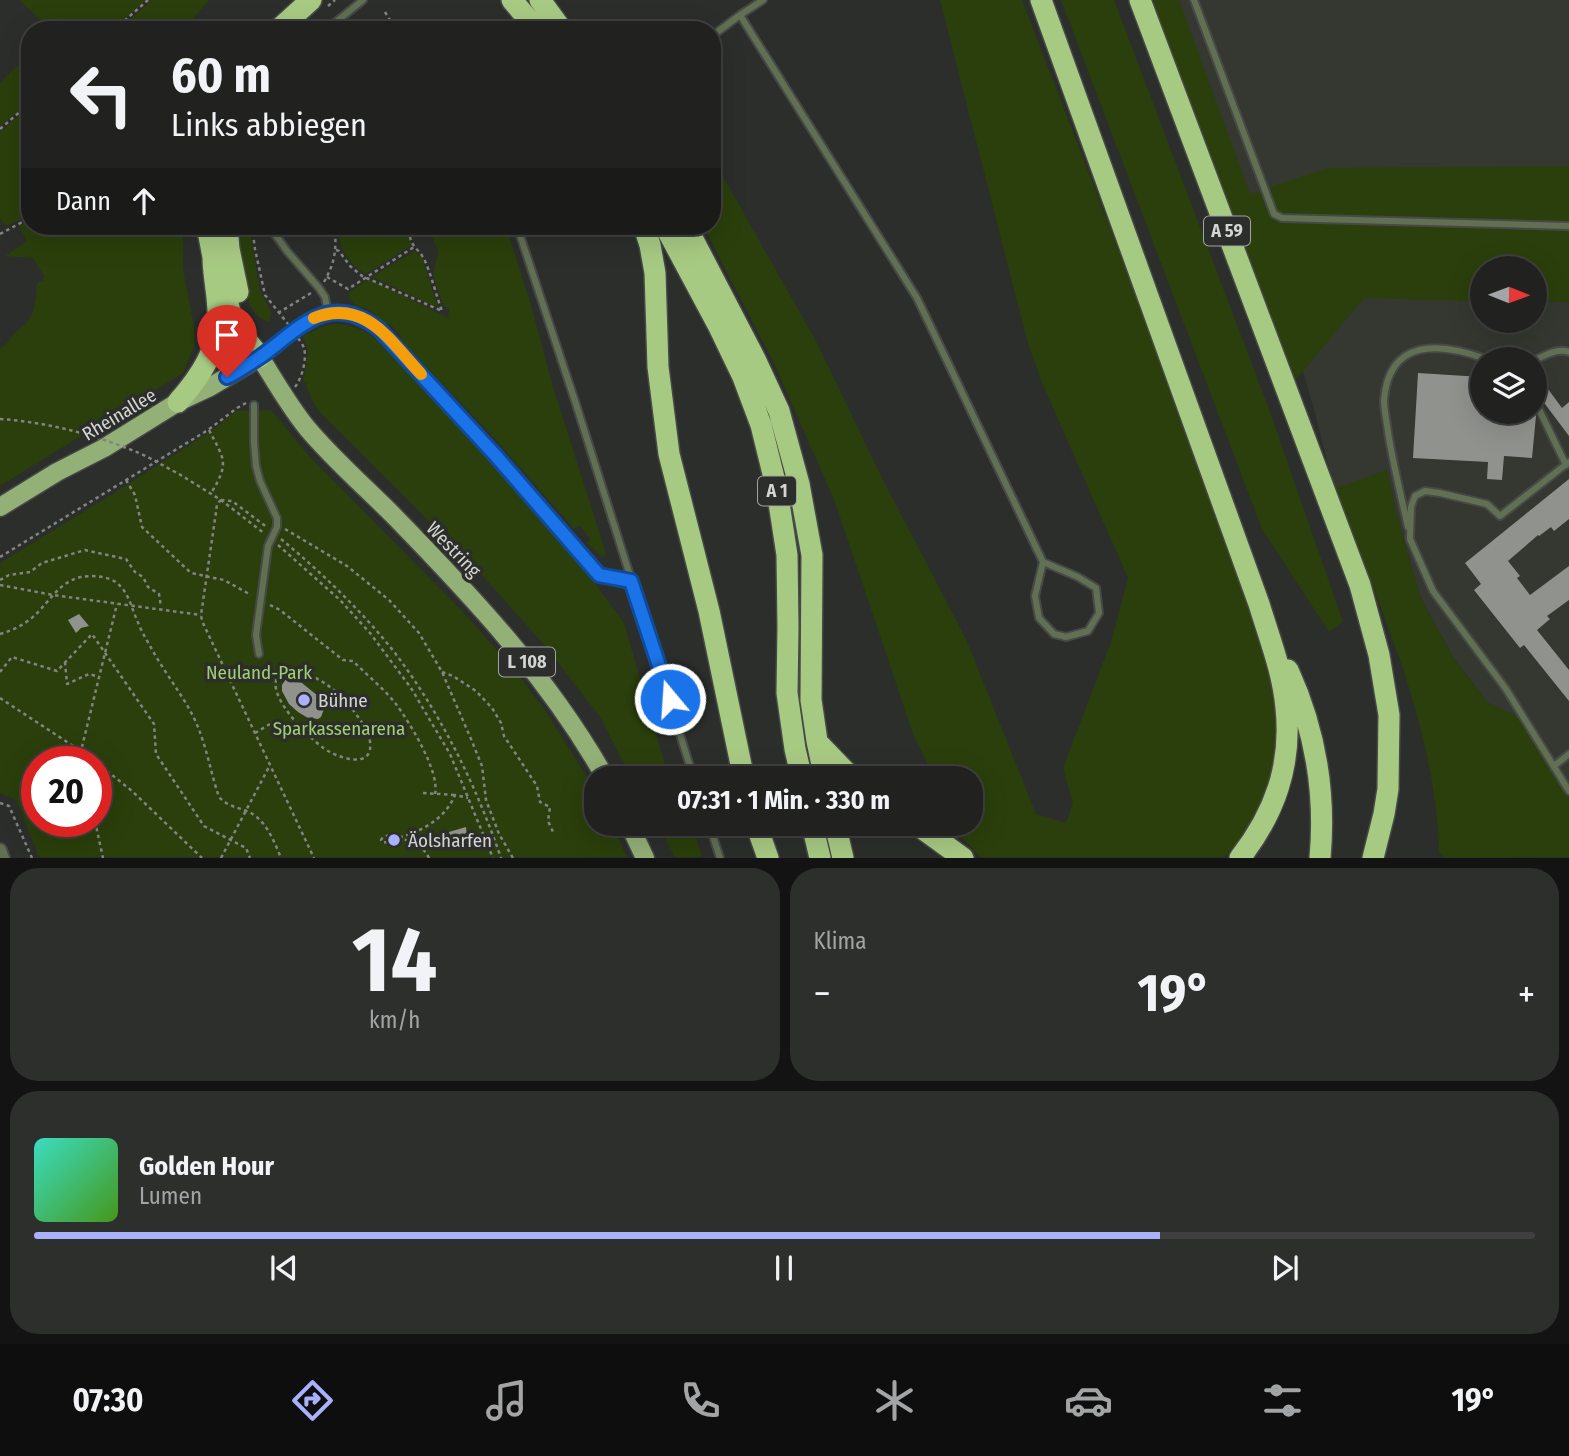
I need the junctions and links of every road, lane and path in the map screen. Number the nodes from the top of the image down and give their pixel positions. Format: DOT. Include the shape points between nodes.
graph roads {
  1 [pos="148,0"];
  2 [pos="302,0"];
  3 [pos="311,0"];
  4 [pos="324,0"];
  5 [pos="363,0"];
  6 [pos="512,0"];
  7 [pos="540,0"];
  8 [pos="763,0"];
  9 [pos="1041,0"];
  10 [pos="1138,0"];
  11 [pos="1195,0"];
  12 [pos="385,12"];
  13 [pos="740,15"];
  14 [pos="124,21"];
  15 [pos="288,21"];
  16 [pos="291,21"];
  17 [pos="294,21"];
  18 [pos="338,21"];
  19 [pos="390,21"];
  20 [pos="530,21"];
  21 [pos="555,21"];
  22 [pos="721,29"];
  23 [pos="21,111"];
  24 [pos="0,129"];
  25 [pos="21,223"];
  26 [pos="0,224"];
  27 [pos="1569,226"];
  28 [pos="5,231"];
  29 [pos="0,234"];
  30 [pos="209,235"];
  31 [pos="228,235"];
  32 [pos="253,235"];
  33 [pos="275,235"];
  34 [pos="335,235"];
  35 [pos="411,235"];
  36 [pos="520,235"];
  37 [pos="647,235"];
  38 [pos="670,235"];
  39 [pos="690,235"];
  40 [pos="414,247"];
  41 [pos="336,250"];
  42 [pos="213,257"];
  43 [pos="326,277"];
  44 [pos="367,277"];
  45 [pos="319,288"];
  46 [pos="278,313"];
  47 [pos="328,313"];
  48 [pos="293,331"];
  49 [pos="1569,352"];
  50 [pos="1470,353"];
  51 [pos="1547,355"];
  52 [pos="260,357"];
  53 [pos="284,395"];
  54 [pos="178,402"];
  55 [pos="254,405"];
  56 [pos="0,419"];
  57 [pos="1547,424"];
  58 [pos="1568,463"];
  59 [pos="126,480"];
  60 [pos="211,493"];
  61 [pos="221,500"];
  62 [pos="0,507"];
  63 [pos="274,533"];
  64 [pos="1410,540"];
  65 [pos="0,556"];
  66 [pos="1043,562"];
  67 [pos="207,576"];
  68 [pos="0,580"];
  69 [pos="631,581"];
  70 [pos="0,585"];
  71 [pos="53,595"];
  72 [pos="261,600"];
  73 [pos="117,604"];
  74 [pos="1259,604"];
  75 [pos="131,605"];
  76 [pos="161,609"];
  77 [pos="201,615"];
  78 [pos="0,634"];
  79 [pos="104,653"];
  80 [pos="259,654"];
  81 [pos="65,662"];
  82 [pos="0,672"];
  83 [pos="442,672"];
  84 [pos="99,677"];
  85 [pos="0,698"];
  86 [pos="294,720"];
  87 [pos="270,724"];
  88 [pos="255,733"];
  89 [pos="817,741"];
  90 [pos="73,746"];
  91 [pos="82,746"];
  92 [pos="1569,754"];
  93 [pos="270,765"];
  94 [pos="598,766"];
  95 [pos="690,766"];
  96 [pos="741,766"];
  97 [pos="799,766"];
  98 [pos="822,766"];
  99 [pos="840,766"];
  100 [pos="1553,766"];
  101 [pos="112,775"];
  102 [pos="1569,791"];
  103 [pos="422,793"];
  104 [pos="435,794"];
  105 [pos="455,795"];
  106 [pos="470,799"];
  107 [pos="0,803"];
  108 [pos="247,811"];
  109 [pos="493,820"];
  110 [pos="487,823"];
  111 [pos="481,826"];
  112 [pos="553,832"];
  113 [pos="635,836"];
  114 [pos="713,836"];
  115 [pos="760,836"];
  116 [pos="815,836"];
  117 [pos="838,836"];
  118 [pos="930,836"];
  119 [pos="98,837"];
  120 [pos="230,841"];
  121 [pos="0,850"];
  122 [pos="1374,854"];
  123 [pos="428,857"];
  124 [pos="3,858"];
  125 [pos="32,858"];
  126 [pos="103,858"];
  127 [pos="202,858"];
  128 [pos="221,858"];
  129 [pos="250,858"];
  130 [pos="281,858"];
  131 [pos="314,858"];
  132 [pos="423,858"];
  133 [pos="494,858"];
  134 [pos="501,858"];
  135 [pos="513,858"];
  136 [pos="645,858"];
  137 [pos="720,858"];
  138 [pos="768,858"];
  139 [pos="820,858"];
  140 [pos="843,858"];
  141 [pos="963,858"];
  142 [pos="1240,858"];
  143 [pos="1320,858"];
  1 -- 14 [label="path"];
  2 -- 15 [label="highway"];
  3 -- 16 [label="highway"];
  4 -- 17 [label="highway"];
  5 -- 18 [label="lane"];
  6 -- 20 [label="highway"];
  7 -- 21 [label="highway"];
  8 -- 13 [label="lane"];
  9 -- 74 [label="highway"];
  10 -- 122 [label="highway, A 59" via="1360,585 1389,715 1388,789"];
  11 -- 27 [label="lane" via="1274,214 1282,218"];
  12 -- 19 [label="path"];
  13 -- 22 [label="lane"];
  13 -- 66 [label="lane" via="917,298"];
  23 -- 24 [label="path"];
  25 -- 28 [label="path"];
  26 -- 28 [label="path"];
  28 -- 29 [label="path"];
  30 -- 42 [label="highway"];
  31 -- 52 [label="highway" via="238,291"];
  32 -- 46 [label="path" via="265,295"];
  33 -- 45 [label="lane"];
  34 -- 41 [label="path"];
  35 -- 40 [label="path"];
  36 -- 69 [label="lane"];
  37 -- 96 [label="highway" via="655,273 658,367 669,454"];
  38 -- 97 [label="highway, A 1" via="743,376 777,490 787,555 787,694"];
  39 -- 89 [label="highway, A 1" via="779,411 799,484 812,555 811,700"];
  40 -- 44 [label="path"];
  40 -- 44 [label="path" via="424,258 442,311"];
  41 -- 43 [label="path"];
  41 -- 44 [label="path"];
  42 -- 52 [label="highway" via="233,324"];
  42 -- 54 [label="highway" via="219,315 215,342 197,381"];
  43 -- 44 [label="path" via="348,289"];
  43 -- 45 [label="path"];
  45 -- 46 [label="path"];
  45 -- 47 [label="lane"];
  46 -- 48 [label="path"];
  47 -- 48 [label="lane"];
  47 -- 69 [label="lane" via="358,315 379,329 599,575"];
  48 -- 52 [label="lane"];
  48 -- 53 [label="path" via="304,346 302,375"];
  49 -- 51 [label="lane"];
  50 -- 64 [label="lane" via="1423,348 1409,353 1386,383 1384,404 1392,458"];
  52 -- 53 [label="main road, Westring / L 108"];
  52 -- 54 [label="main road, Rheinallee"];
  53 -- 94 [label="main road, Westring / L 108" via="322,445 502,630"];
  54 -- 62 [label="main road, Rheinallee"];
  55 -- 63 [label="lane" via="256,466 277,518"];
  56 -- 60 [label="path, bridge" via="87,435 142,455"];
  57 -- 58 [label="lane"];
  58 -- 64 [label="lane" via="1500,516 1487,504 1425,491 1415,496 1410,507"];
  59 -- 60 [label="path" via="210,429 224,462"];
  59 -- 65 [label="path"];
  59 -- 67 [label="path" via="135,495 142,527 191,573"];
  60 -- 61 [label="path"];
  61 -- 63 [label="path"];
  61 -- 67 [label="path"];
  63 -- 72 [label="lane"];
  63 -- 83 [label="path" via="286,529 347,566 389,600 419,633"];
  63 -- 106 [label="path" via="370,633 411,688"];
  63 -- 110 [label="path" via="345,597 394,653 457,752"];
  64 -- 100 [label="lane" via="1433,591 1506,689"];
  66 -- 66 [label="lane" via="1034,596 1039,618 1054,634 1066,638 1088,631 1099,613 1096,588"];
  67 -- 72 [label="path"];
  67 -- 77 [label="path"];
  68 -- 76 [label="path" via="85,550 126,559 159,594"];
  69 -- 95 [label="lane"];
  70 -- 71 [label="path"];
  71 -- 73 [label="path"];
  71 -- 75 [label="path" via="72,580 102,577 116,583"];
  71 -- 78 [label="path" via="30,620"];
  72 -- 80 [label="lane" via="256,635"];
  72 -- 104 [label="path" via="343,660 353,661 396,703 429,758"];
  73 -- 75 [label="path"];
  73 -- 79 [label="path"];
  74 -- 142 [label="highway" via="1283,686 1286,748 1275,800"];
  74 -- 143 [label="highway" via="1300,695 1312,736 1321,790"];
  75 -- 76 [label="path"];
  75 -- 108 [label="path" via="194,718 219,797"];
  76 -- 77 [label="path"];
  77 -- 88 [label="path"];
  79 -- 81 [label="path" via="92,634"];
  79 -- 84 [label="path"];
  79 -- 120 [label="path" via="154,724 156,754 197,816 204,826"];
  81 -- 82 [label="path" via="57,671 12,657"];
  81 -- 84 [label="path" via="67,684 89,674"];
  83 -- 109 [label="path" via="482,766"];
  83 -- 112 [label="path" via="475,691 492,708 504,736 537,786 540,802 550,807 548,821"];
  84 -- 91 [label="path"];
  85 -- 90 [label="path"];
  86 -- 86 [label="path" via="312,740 344,758 361,759 369,750 367,730 348,703 323,681 296,670 282,674 275,689"];
  87 -- 88 [label="path"];
  88 -- 93 [label="path"];
  89 -- 98 [label="highway, A 1"];
  89 -- 99 [label="highway"];
  92 -- 100 [label="lane"];
  93 -- 108 [label="path"];
  93 -- 131 [label="path"];
  100 -- 102 [label="lane"];
  101 -- 127 [label="path"];
  103 -- 104 [label="path"];
  104 -- 105 [label="path"];
  105 -- 106 [label="path"];
  105 -- 123 [label="path" via="450,808 426,826 381,840 407,841 424,849"];
  106 -- 111 [label="path"];
  107 -- 125 [label="path" via="9,806"];
  108 -- 120 [label="path"];
  108 -- 130 [label="path" via="269,831"];
  109 -- 110 [label="path"];
  109 -- 135 [label="path"];
  110 -- 111 [label="path"];
  110 -- 134 [label="path"];
  111 -- 133 [label="path"];
  113 -- 136 [label="main road"];
  114 -- 137 [label="lane"];
  115 -- 138 [label="highway"];
  116 -- 139 [label="highway"];
  117 -- 140 [label="highway"];
  118 -- 141 [label="highway"];
  119 -- 126 [label="path"];
  120 -- 128 [label="path"];
  120 -- 129 [label="path" via="246,848"];
  121 -- 124 [label="street"];
  123 -- 132 [label="path"];
}
